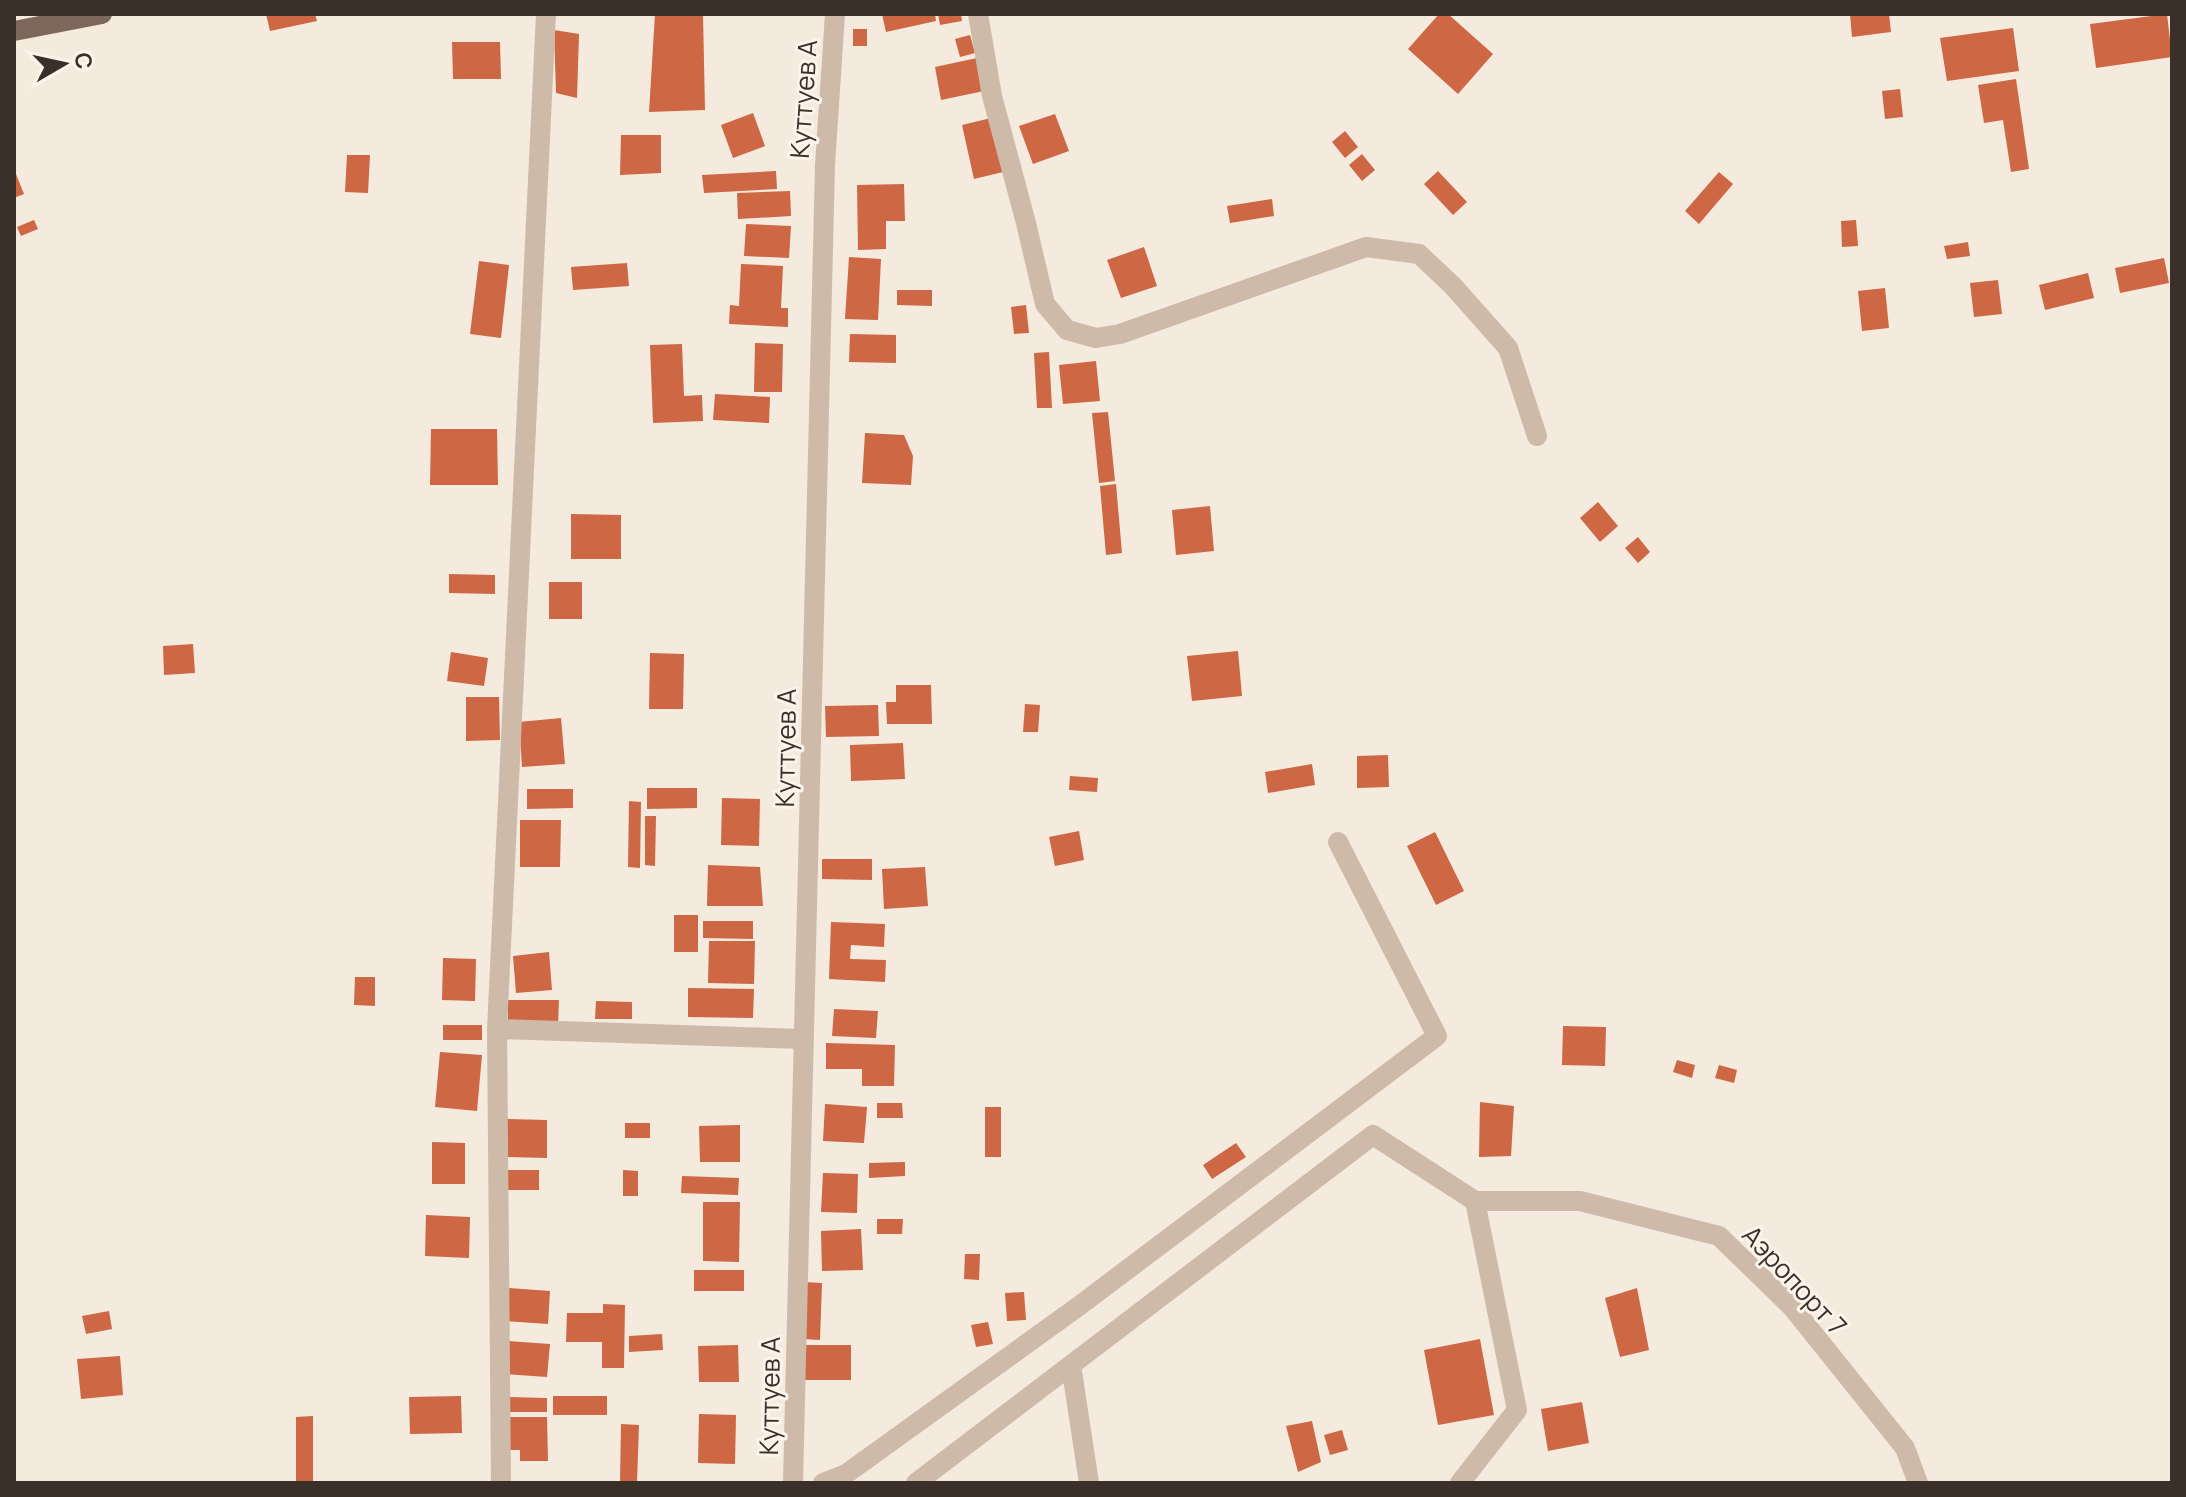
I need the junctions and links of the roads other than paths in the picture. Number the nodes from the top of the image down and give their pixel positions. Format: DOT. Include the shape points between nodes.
graph roads {
  1 [pos="102,14"];
  2 [pos="546,14"];
  3 [pos="835,14"];
  4 [pos="978,14"];
  5 [pos="14,31"];
  6 [pos="1537,436"];
  7 [pos="1338,842"];
  8 [pos="497,1029"];
  9 [pos="804,1039"];
  10 [pos="1475,1201"];
  11 [pos="1071,1365"];
  12 [pos="501,1483"];
  13 [pos="793,1483"];
  14 [pos="823,1483"];
  15 [pos="916,1483"];
  16 [pos="1089,1483"];
  17 [pos="1460,1483"];
  18 [pos="1918,1483"];
  1 -- 5 [label="main road"];
  2 -- 8 [label="street"];
  3 -- 9 [label="street, Куттуев А" via="825,165"];
  4 -- 6 [label="street" via="992,96 1045,304 1067,330 1096,338 1120,334 1366,247 1419,254 1508,348"];
  7 -- 14 [label="street" via="1437,1036 1079,1306 846,1474"];
  8 -- 9 [label="street"];
  8 -- 12 [label="street"];
  9 -- 13 [label="street, Куттуев А"];
  10 -- 11 [label="street" via="1373,1135"];
  10 -- 17 [label="street" via="1517,1410"];
  10 -- 18 [label="street, Аэропорт 7" via="1580,1201 1719,1236 1802,1319 1905,1448"];
  11 -- 15 [label="street"];
  11 -- 16 [label="street"];
}
